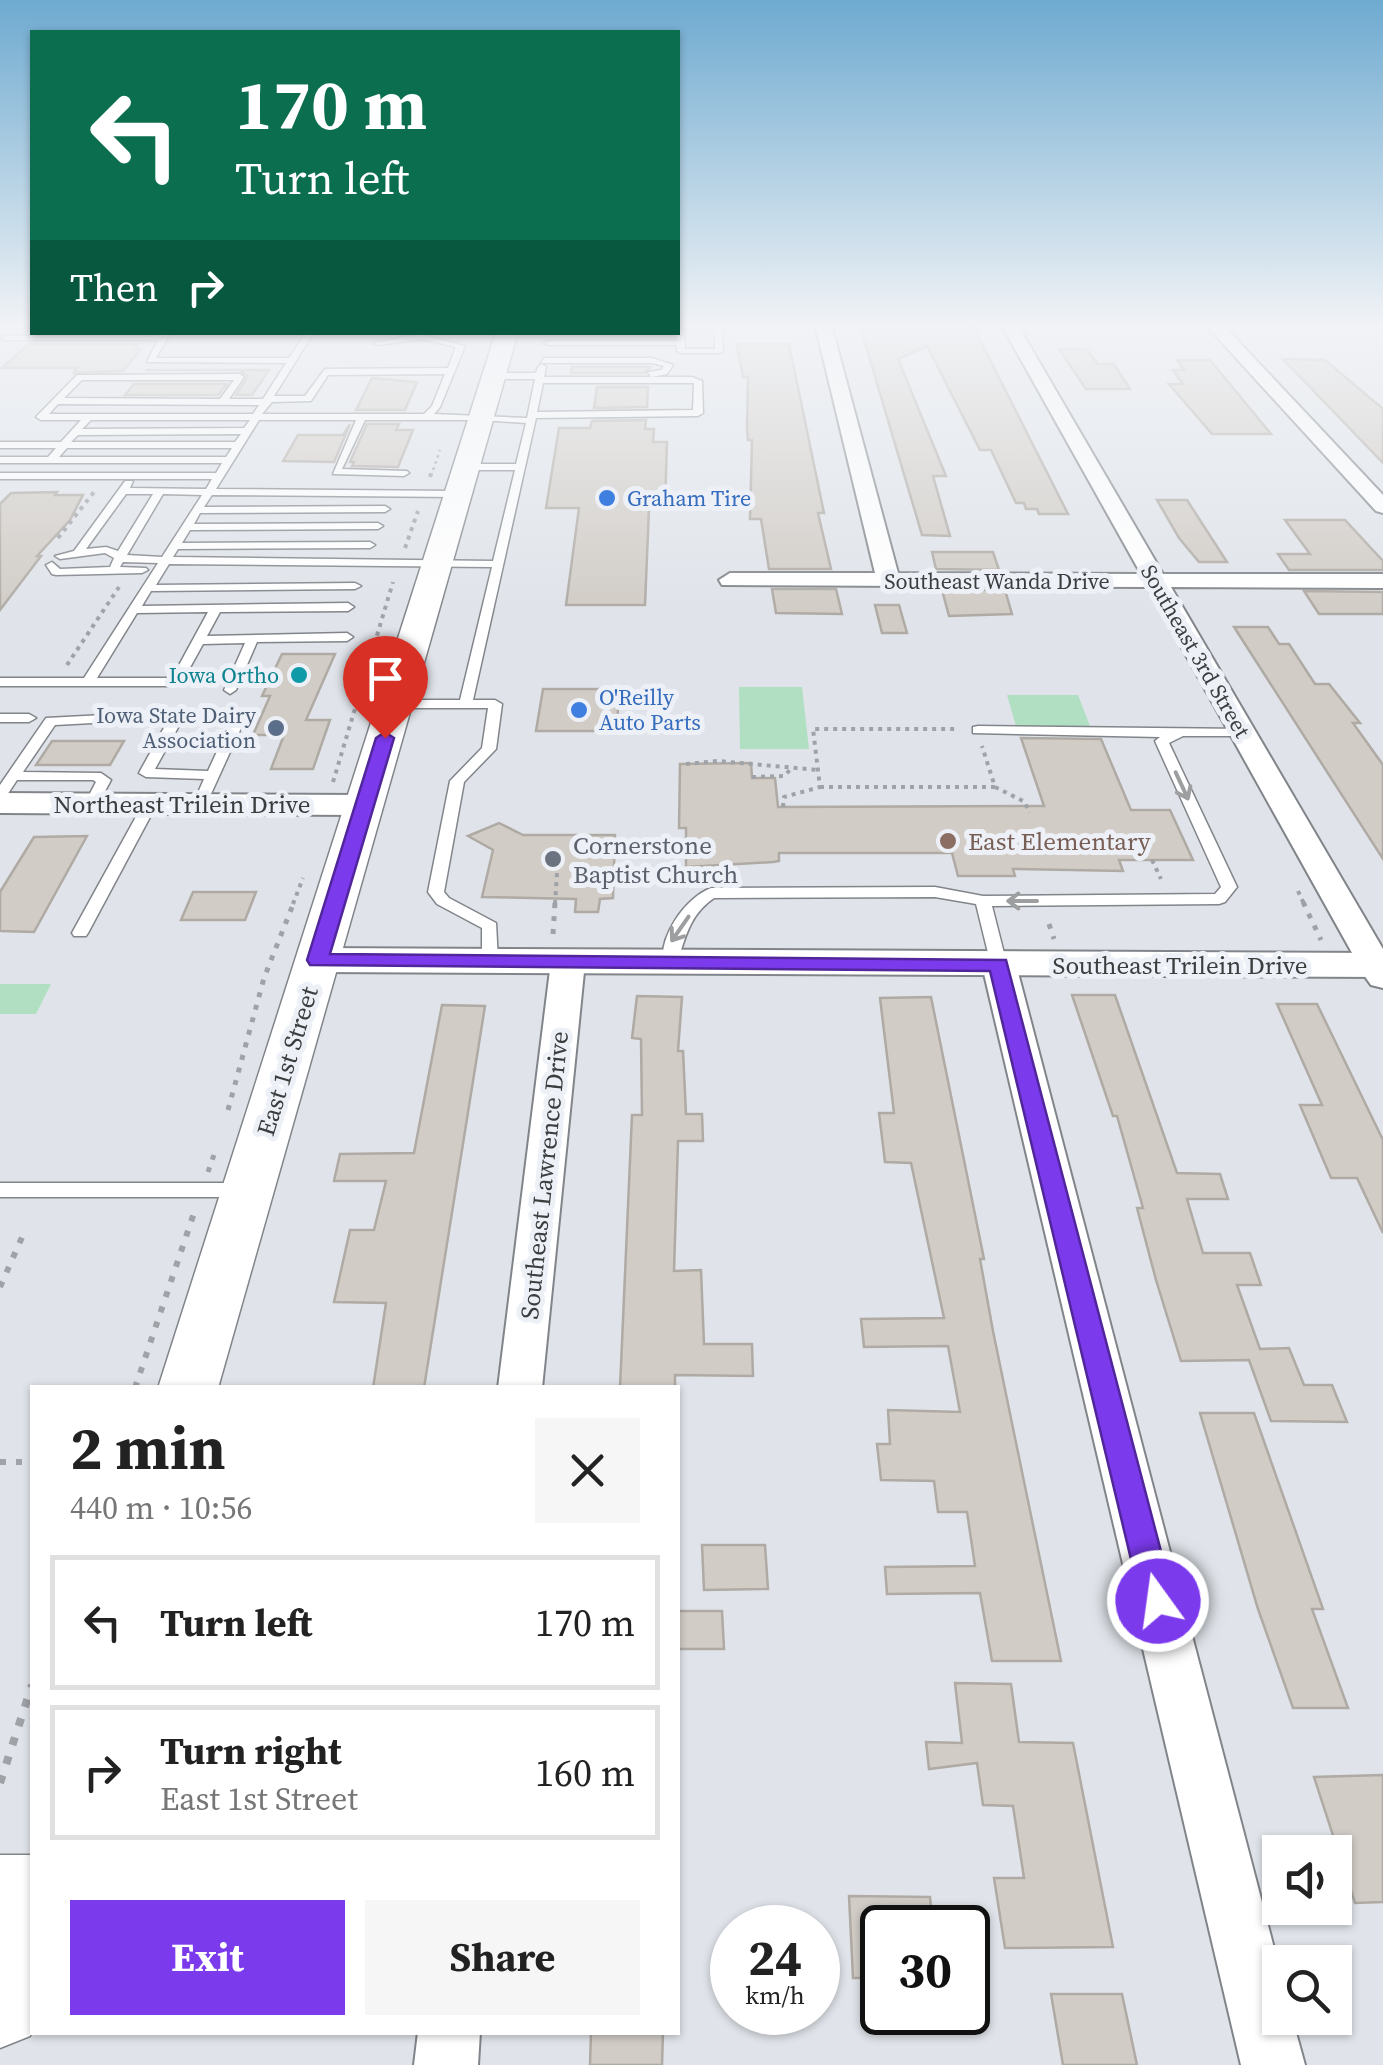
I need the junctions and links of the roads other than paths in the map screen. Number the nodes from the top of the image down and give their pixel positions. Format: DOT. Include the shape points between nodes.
graph roads {
  1 [pos="38,420"];
  2 [pos="85,420"];
  3 [pos="255,420"];
  4 [pos="360,420"];
  5 [pos="396,420"];
  6 [pos="425,420"];
  7 [pos="435,420"];
  8 [pos="481,420"];
  9 [pos="531,420"];
  10 [pos="848,420"];
  11 [pos="1064,420"];
  12 [pos="1303,420"];
  13 [pos="423,423"];
  14 [pos="356,428"];
  15 [pos="28,431"];
  16 [pos="248,431"];
  17 [pos="76,432"];
  18 [pos="0,445"];
  19 [pos="64,445"];
  20 [pos="240,445"];
  21 [pos="0,460"];
  22 [pos="51,460"];
  23 [pos="147,460"];
  24 [pos="230,460"];
  25 [pos="520,467"];
  26 [pos="404,473"];
  27 [pos="0,476"];
  28 [pos="134,476"];
  29 [pos="220,476"];
  30 [pos="462,480"];
  31 [pos="1360,482"];
  32 [pos="1383,482"];
  33 [pos="123,491"];
  34 [pos="160,491"];
  35 [pos="210,492"];
  36 [pos="1383,507"];
  37 [pos="384,509"];
  38 [pos="198,510"];
  39 [pos="378,526"];
  40 [pos="187,528"];
  41 [pos="370,545"];
  42 [pos="176,546"];
  43 [pos="79,551"];
  44 [pos="122,557"];
  45 [pos="500,564"];
  46 [pos="163,565"];
  47 [pos="411,565"];
  48 [pos="112,570"];
  49 [pos="730,580"];
  50 [pos="888,580"];
  51 [pos="1155,581"];
  52 [pos="1383,582"];
  53 [pos="355,586"];
  54 [pos="149,588"];
  55 [pos="348,607"];
  56 [pos="216,609"];
  57 [pos="134,610"];
  58 [pos="347,636"];
  59 [pos="199,640"];
  60 [pos="252,640"];
  61 [pos="0,682"];
  62 [pos="88,682"];
  63 [pos="230,690"];
  64 [pos="395,704"];
  65 [pos="466,704"];
  66 [pos="143,717"];
  67 [pos="0,718"];
  68 [pos="28,718"];
  69 [pos="978,730"];
  70 [pos="1242,732"];
  71 [pos="1174,733"];
  72 [pos="6,789"];
  73 [pos="206,790"];
  74 [pos="0,795"];
  75 [pos="150,804"];
  76 [pos="346,805"];
  77 [pos="983,901"];
  78 [pos="80,934"];
  79 [pos="318,960"];
  80 [pos="490,962"];
  81 [pos="559,962"];
  82 [pos="670,962"];
  83 [pos="999,965"];
  84 [pos="1381,969"];
  85 [pos="0,1190"];
  86 [pos="248,1190"];
  87 [pos="189,1385"];
  88 [pos="520,1385"];
  89 [pos="0,1869"];
  90 [pos="30,1869"];
  91 [pos="30,1906"];
  92 [pos="0,2006"];
  93 [pos="449,2035"];
  94 [pos="446,2065"];
  95 [pos="1273,2065"];
  1 -- 15 [label="lane"];
  2 -- 17 [label="lane"];
  3 -- 16 [label="lane"];
  4 -- 14 [label="lane"];
  5 -- 13 [label="lane"];
  6 -- 13 [label="lane"];
  7 -- 13 [label="lane"];
  8 -- 30 [label="main road, East 1st Street"];
  9 -- 25 [label="lane"];
  10 -- 50 [label="street"];
  11 -- 51 [label="street, Southeast 3rd Street"];
  12 -- 31 [label="street"];
  13 -- 14 [label="lane"];
  14 -- 26 [label="lane" via="336,472"];
  16 -- 17 [label="lane"];
  16 -- 20 [label="lane"];
  17 -- 19 [label="lane"];
  18 -- 19 [label="lane"];
  19 -- 20 [label="lane"];
  19 -- 22 [label="lane"];
  20 -- 24 [label="lane"];
  21 -- 22 [label="lane"];
  22 -- 23 [label="lane"];
  23 -- 24 [label="lane"];
  23 -- 28 [label="lane"];
  24 -- 29 [label="lane"];
  25 -- 30 [label="lane"];
  25 -- 45 [label="lane"];
  27 -- 28 [label="lane"];
  28 -- 29 [label="lane"];
  28 -- 33 [label="lane"];
  29 -- 35 [label="lane"];
  30 -- 35 [label="lane" via="424,493"];
  30 -- 47 [label="main road, East 1st Street"];
  31 -- 32 [label="street"];
  31 -- 36 [label="street"];
  33 -- 34 [label="lane"];
  33 -- 43 [label="lane"];
  34 -- 35 [label="lane"];
  34 -- 44 [label="lane"];
  35 -- 38 [label="lane"];
  37 -- 38 [label="lane"];
  38 -- 40 [label="lane"];
  39 -- 40 [label="lane"];
  40 -- 42 [label="lane"];
  41 -- 42 [label="lane"];
  42 -- 46 [label="lane"];
  43 -- 44 [label="lane"];
  43 -- 48 [label="lane" via="55,555 56,572"];
  44 -- 46 [label="lane"];
  44 -- 48 [label="lane"];
  45 -- 47 [label="lane"];
  45 -- 65 [label="lane"];
  46 -- 47 [label="lane"];
  46 -- 48 [label="lane"];
  46 -- 54 [label="lane"];
  47 -- 64 [label="main road, East 1st Street"];
  49 -- 50 [label="street, Southeast Wanda Drive"];
  50 -- 51 [label="street, Southeast Wanda Drive"];
  51 -- 52 [label="street, Southeast Wanda Drive"];
  51 -- 70 [label="street, Southeast 3rd Street"];
  53 -- 54 [label="lane"];
  54 -- 57 [label="lane"];
  55 -- 56 [label="lane"];
  56 -- 57 [label="lane"];
  56 -- 59 [label="lane"];
  57 -- 62 [label="lane"];
  58 -- 60 [label="lane"];
  59 -- 60 [label="lane"];
  59 -- 62 [label="lane" via="176,682"];
  60 -- 63 [label="lane"];
  61 -- 62 [label="lane"];
  64 -- 65 [label="lane"];
  64 -- 76 [label="main road, East 1st Street"];
  65 -- 80 [label="lane" via="495,704 489,749 458,781 436,892 490,926"];
  66 -- 72 [label="lane" via="51,721"];
  67 -- 68 [label="lane"];
  69 -- 71 [label="lane"];
  70 -- 71 [label="lane"];
  70 -- 84 [label="street, Southeast 3rd Street"];
  71 -- 77 [label="lane, one-way" via="1162,744 1229,887 1224,895 1210,901"];
  72 -- 74 [label="lane"];
  72 -- 75 [label="street, Northeast Trilein Drive" via="92,803"];
  73 -- 73 [label="lane" via="239,717 176,718 146,772"];
  73 -- 75 [label="street, Northeast Trilein Drive"];
  73 -- 76 [label="street, Northeast Trilein Drive"];
  75 -- 78 [label="lane"];
  76 -- 79 [label="main road, East 1st Street"];
  77 -- 82 [label="lane, one-way" via="935,892 711,893 670,943"];
  77 -- 83 [label="lane"];
  79 -- 80 [label="street, Southeast Trilein Drive"];
  79 -- 86 [label="main road, East 1st Street"];
  80 -- 81 [label="street, Southeast Trilein Drive"];
  81 -- 82 [label="street, Southeast Trilein Drive"];
  81 -- 88 [label="street, Southeast Lawrence Drive"];
  82 -- 83 [label="street, Southeast Trilein Drive"];
  83 -- 84 [label="street, Southeast Trilein Drive"];
  83 -- 95 [label="street"];
  85 -- 86 [label="lane"];
  86 -- 87 [label="main road, East 1st Street"];
  89 -- 90 [label="lane"];
  91 -- 92 [label="main road"];
  93 -- 94 [label="street"];
}
